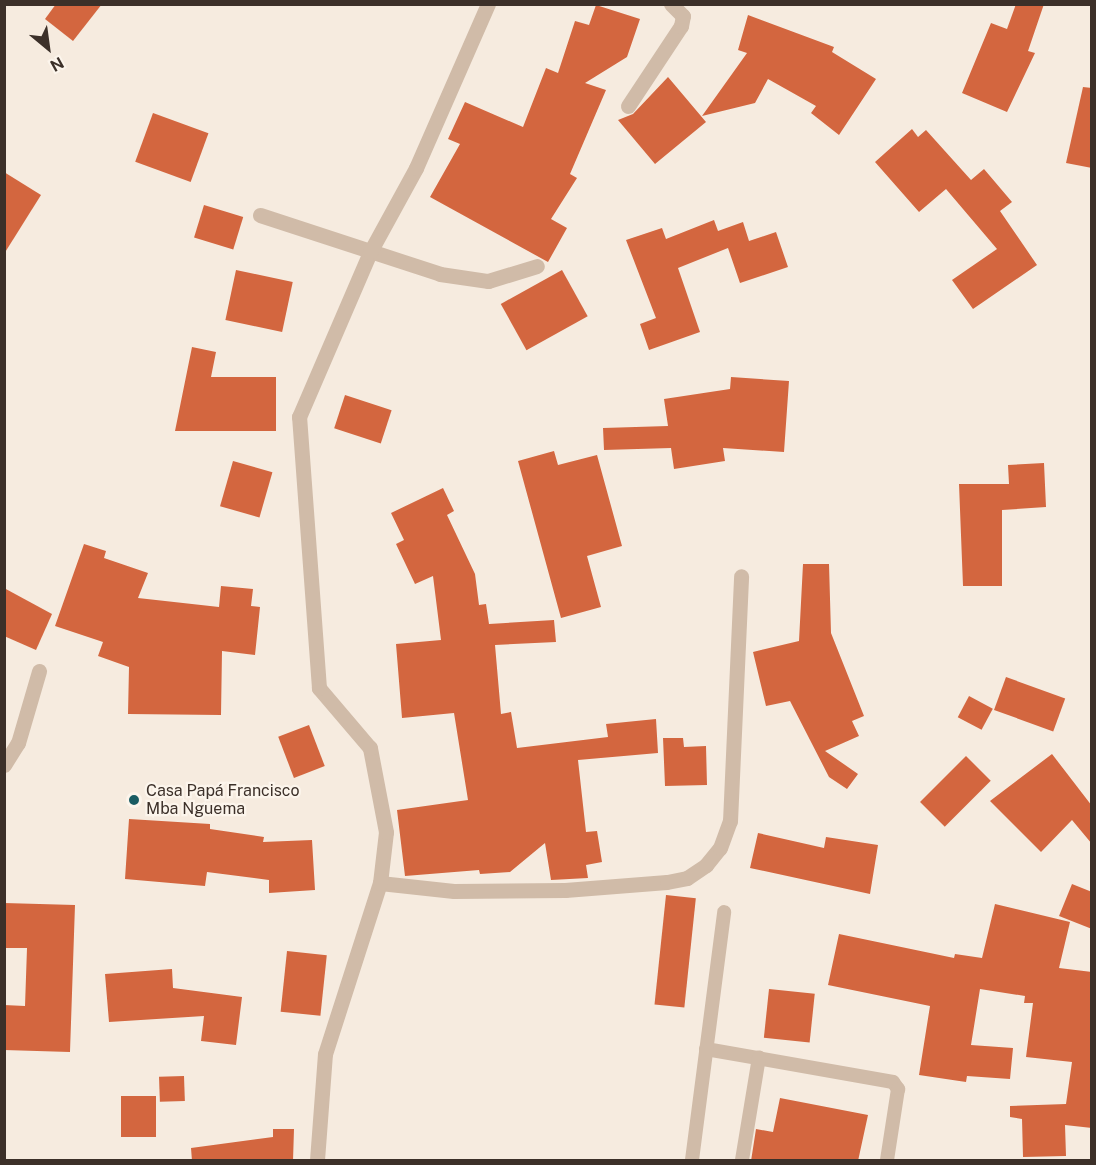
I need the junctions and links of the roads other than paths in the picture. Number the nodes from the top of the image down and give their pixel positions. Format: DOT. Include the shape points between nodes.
graph roads {
  1 [pos="488,4"];
  2 [pos="671,4"];
  3 [pos="628,106"];
  4 [pos="260,215"];
  5 [pos="370,252"];
  6 [pos="537,266"];
  7 [pos="741,576"];
  8 [pos="39,671"];
  9 [pos="4,765"];
  10 [pos="380,883"];
  11 [pos="724,912"];
  12 [pos="706,1048"];
  13 [pos="759,1057"];
  14 [pos="317,1161"];
  15 [pos="692,1161"];
  16 [pos="742,1161"];
  17 [pos="887,1161"];
  1 -- 5 [label="street" via="416,168"];
  2 -- 3 [label="street" via="683,16 681,26"];
  4 -- 5 [label="street"];
  5 -- 6 [label="street" via="440,274 488,281"];
  5 -- 10 [label="street" via="299,417 319,688 370,748 386,832"];
  7 -- 10 [label="street" via="730,821 720,848 706,866 687,878 666,882 565,890 454,891"];
  8 -- 9 [label="street" via="18,743"];
  10 -- 14 [label="street" via="325,1054"];
  11 -- 12 [label="lane"];
  12 -- 13 [label="lane"];
  12 -- 15 [label="lane"];
  13 -- 16 [label="lane"];
  13 -- 17 [label="lane" via="893,1082 898,1089"];
}
